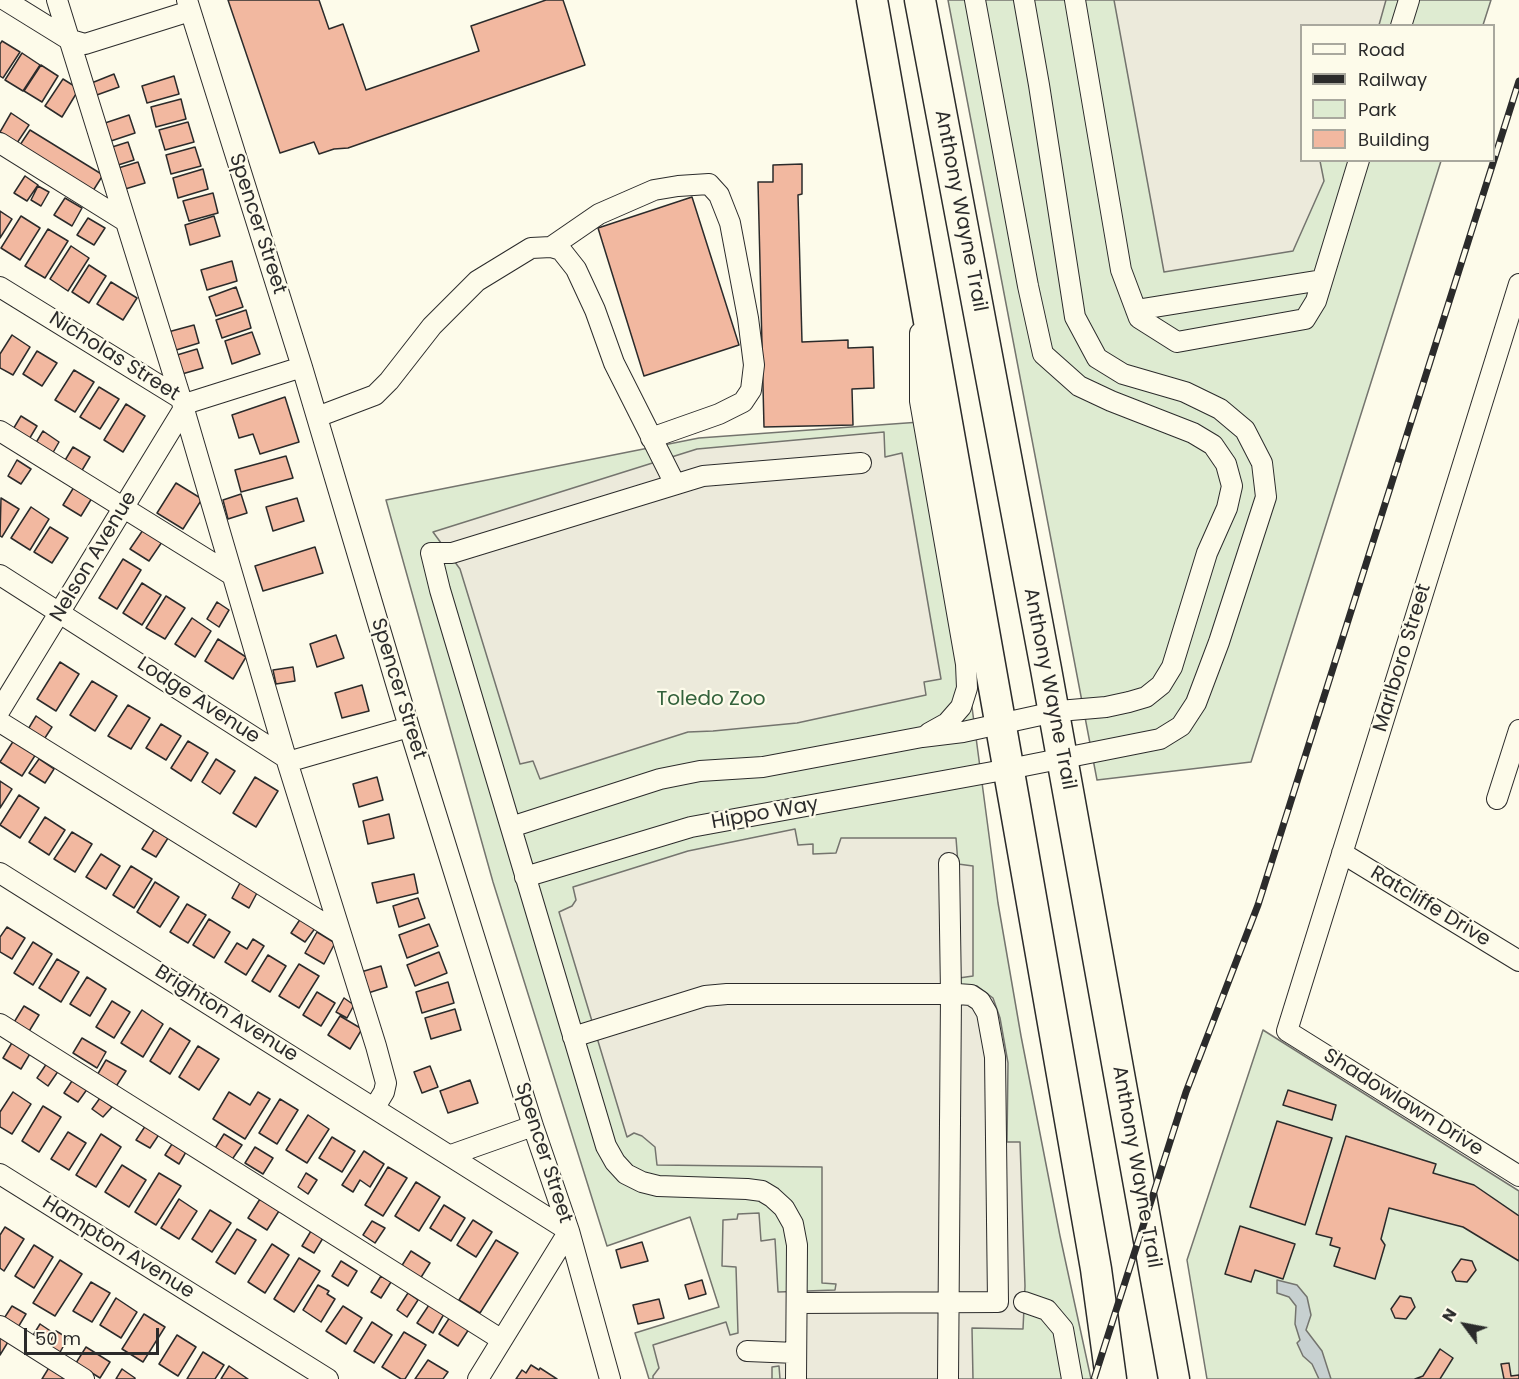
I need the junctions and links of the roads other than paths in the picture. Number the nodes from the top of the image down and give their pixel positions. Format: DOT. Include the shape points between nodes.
graph roads {
  1 [pos="6,0"];
  2 [pos="57,0"];
  3 [pos="872,0"];
  4 [pos="920,0"];
  5 [pos="975,0"];
  6 [pos="1024,0"];
  7 [pos="1075,0"];
  8 [pos="1409,0"];
  9 [pos="188,6"];
  10 [pos="1402,24"];
  11 [pos="68,39"];
  12 [pos="0,143"];
  13 [pos="1358,162"];
  14 [pos="125,221"];
  15 [pos="551,247"];
  16 [pos="920,270"];
  17 [pos="1322,280"];
  18 [pos="1519,285"];
  19 [pos="0,287"];
  20 [pos="1136,310"];
  21 [pos="302,367"];
  22 [pos="184,404"];
  23 [pos="317,417"];
  24 [pos="0,431"];
  25 [pos="651,438"];
  26 [pos="861,463"];
  27 [pos="675,484"];
  28 [pos="124,508"];
  29 [pos="0,575"];
  30 [pos="232,575"];
  31 [pos="60,612"];
  32 [pos="0,710"];
  33 [pos="1054,712"];
  34 [pos="0,722"];
  35 [pos="1000,724"];
  36 [pos="409,726"];
  37 [pos="1519,730"];
  38 [pos="922,737"];
  39 [pos="286,758"];
  40 [pos="1062,758"];
  41 [pos="1008,769"];
  42 [pos="1497,799"];
  43 [pos="511,827"];
  44 [pos="1342,853"];
  45 [pos="949,863"];
  46 [pos="0,873"];
  47 [pos="525,877"];
  48 [pos="341,934"];
  49 [pos="1519,961"];
  50 [pos="951,994"];
  51 [pos="0,1024"];
  52 [pos="1287,1031"];
  53 [pos="573,1037"];
  54 [pos="375,1107"];
  55 [pos="533,1126"];
  56 [pos="451,1155"];
  57 [pos="0,1174"];
  58 [pos="1519,1176"];
  59 [pos="569,1231"];
  60 [pos="1024,1302"];
  61 [pos="797,1303"];
  62 [pos="948,1303"];
  63 [pos="0,1326"];
  64 [pos="502,1340"];
  65 [pos="747,1351"];
  66 [pos="796,1353"];
  67 [pos="84,1379"];
  68 [pos="328,1379"];
  69 [pos="478,1379"];
  70 [pos="610,1379"];
  71 [pos="796,1379"];
  72 [pos="948,1379"];
  73 [pos="1072,1379"];
  74 [pos="1111,1379"];
  75 [pos="1174,1379"];
  1 -- 11 [label="street"];
  2 -- 11 [label="street"];
  3 -- 16 [label="highway"];
  4 -- 33 [label="highway, Anthony Wayne Trail"];
  5 -- 33 [label="street" via="1043,354 1079,386 1175,424 1213,445 1226,464 1232,486 1172,667 1161,685 1146,697 1129,702"];
  6 -- 40 [label="street, Hippo Way" via="1075,317 1097,358 1123,374 1185,392 1220,409 1245,430 1262,463 1266,497 1219,642 1196,703 1181,726 1160,739"];
  7 -- 20 [label="street" via="1121,270"];
  8 -- 10 [label="street"];
  9 -- 11 [label="street" via="86,44"];
  9 -- 21 [label="street, Spencer Street"];
  11 -- 14 [label="street"];
  12 -- 14 [label="street"];
  13 -- 17 [label="street"];
  14 -- 22 [label="street"];
  15 -- 23 [label="street" via="531,248 477,281 432,326 375,395"];
  15 -- 25 [label="street" via="561,250 576,269 614,363"];
  15 -- 25 [label="street" via="599,214 654,190 709,184 719,195 730,224 748,318 754,365 751,390 743,402 719,414"];
  16 -- 35 [label="highway"];
  16 -- 38 [label="street" via="921,401 967,688 961,707 947,723"];
  17 -- 20 [label="street"];
  17 -- 20 [label="street" via="1316,302 1305,319 1177,342 1139,318"];
  18 -- 44 [label="street, Marlboro Street"];
  19 -- 22 [label="street, Nicholas Street"];
  21 -- 22 [label="street, Nicholas Street"];
  21 -- 23 [label="street, Spencer Street"];
  22 -- 28 [label="street, Nelson Avenue"];
  22 -- 30 [label="street"];
  23 -- 36 [label="street, Spencer Street"];
  24 -- 28 [label="street"];
  25 -- 27 [label="street"];
  26 -- 27 [label="street" via="704,476"];
  27 -- 43 [label="street" via="452,553 431,553"];
  28 -- 30 [label="street"];
  28 -- 31 [label="street, Nelson Avenue"];
  29 -- 31 [label="street, Lodge Avenue"];
  30 -- 39 [label="street"];
  31 -- 32 [label="street, Nelson Avenue"];
  31 -- 39 [label="street, Lodge Avenue"];
  33 -- 35 [label="street"];
  33 -- 40 [label="highway, Anthony Wayne Trail"];
  34 -- 48 [label="street"];
  35 -- 38 [label="street"];
  35 -- 41 [label="highway"];
  36 -- 39 [label="street" via="291,761"];
  36 -- 55 [label="street, Spencer Street"];
  37 -- 42 [label="street"];
  38 -- 43 [label="street" via="763,767 700,771 660,779"];
  39 -- 48 [label="street"];
  40 -- 41 [label="street, Hippo Way"];
  40 -- 75 [label="highway, Anthony Wayne Trail"];
  41 -- 47 [label="street, Hippo Way" via="691,827"];
  41 -- 74 [label="highway" via="1096,1269"];
  43 -- 47 [label="street"];
  44 -- 49 [label="street, Ratcliffe Drive"];
  44 -- 52 [label="street, Marlboro Street"];
  45 -- 50 [label="street"];
  46 -- 54 [label="street, Brighton Avenue"];
  47 -- 53 [label="street"];
  48 -- 54 [label="street" via="386,1083"];
  50 -- 53 [label="street" via="705,996"];
  50 -- 62 [label="street"];
  50 -- 62 [label="street" via="970,995 980,1001 987,1013 995,1057 998,1302"];
  51 -- 64 [label="street"];
  52 -- 58 [label="street, Shadowlawn Drive"];
  53 -- 61 [label="street" via="606,1146 626,1174 658,1186 762,1191 784,1208 793,1224 797,1245"];
  54 -- 56 [label="street, Brighton Avenue"];
  55 -- 56 [label="street"];
  55 -- 59 [label="street, Spencer Street"];
  56 -- 59 [label="street, Brighton Avenue"];
  57 -- 68 [label="street, Hampton Avenue"];
  59 -- 64 [label="street"];
  59 -- 70 [label="street, Spencer Street"];
  60 -- 73 [label="street" via="1047,1310 1063,1329"];
  61 -- 62 [label="street"];
  61 -- 66 [label="street"];
  62 -- 72 [label="street"];
  63 -- 67 [label="street"];
  64 -- 69 [label="street"];
  65 -- 66 [label="street"];
  66 -- 71 [label="street"];
}
